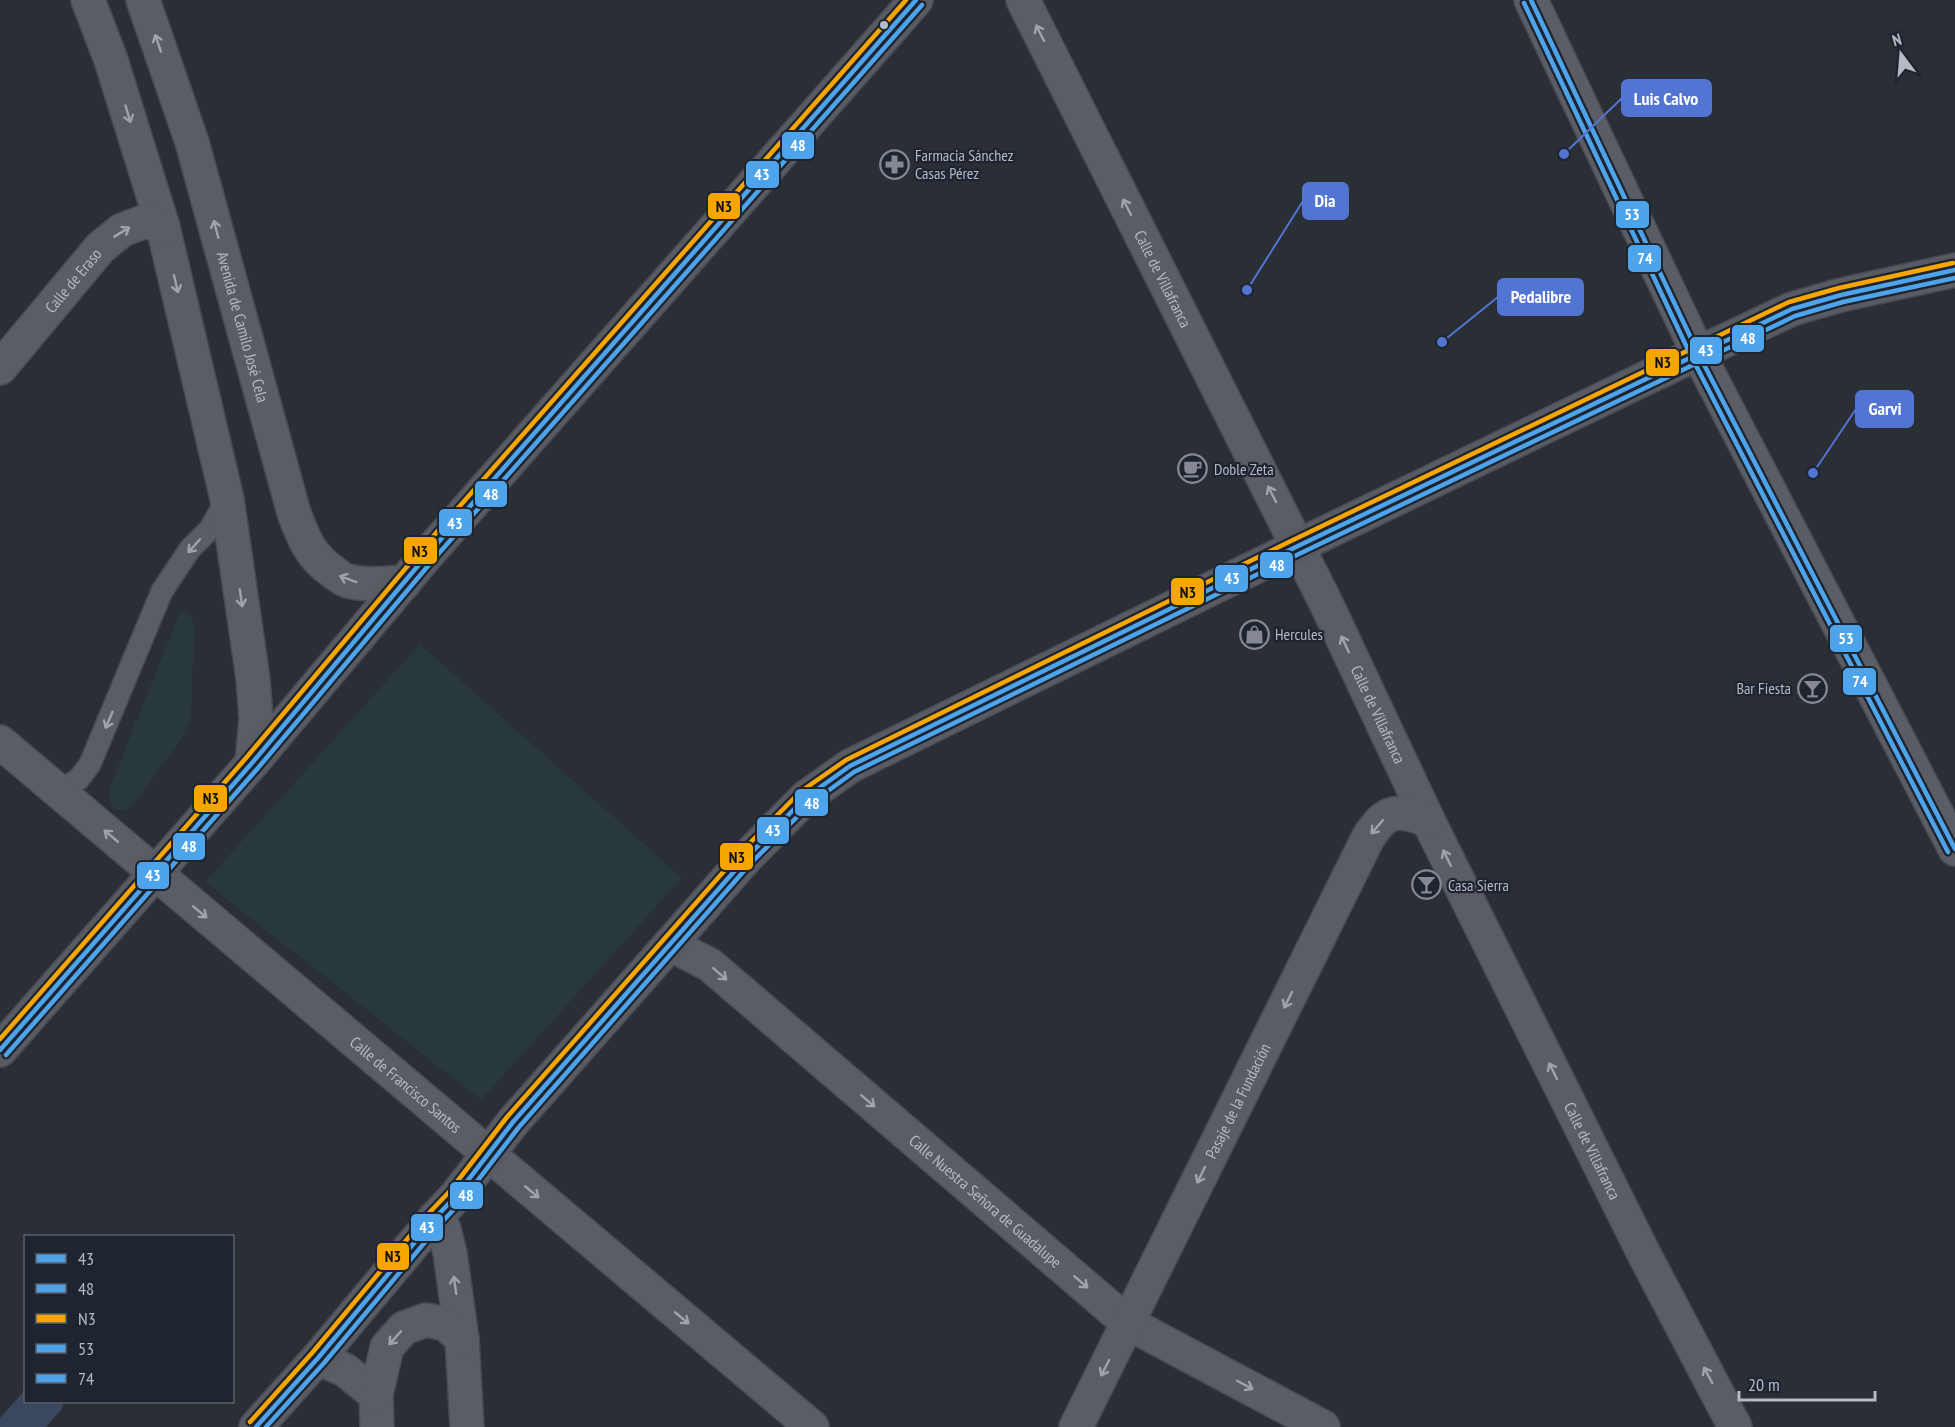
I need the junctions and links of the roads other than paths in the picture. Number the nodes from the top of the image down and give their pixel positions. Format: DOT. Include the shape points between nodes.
graph roads {
  1 [pos="88,0"];
  2 [pos="143,0"];
  3 [pos="916,0"];
  4 [pos="1023,0"];
  5 [pos="1531,0"];
  6 [pos="163,227"];
  7 [pos="1955,270"];
  8 [pos="1698,353"];
  9 [pos="0,368"];
  10 [pos="227,499"];
  11 [pos="1298,546"];
  12 [pos="405,582"];
  13 [pos="0,742"];
  14 [pos="252,763"];
  15 [pos="58,791"];
  16 [pos="1428,820"];
  17 [pos="1955,849"];
  18 [pos="156,874"];
  19 [pos="670,944"];
  20 [pos="0,1050"];
  21 [pos="488,1154"];
  22 [pos="435,1218"];
  23 [pos="1128,1323"];
  24 [pos="462,1339"];
  25 [pos="318,1358"];
  26 [pos="376,1395"];
  27 [pos="256,1427"];
  28 [pos="377,1427"];
  29 [pos="467,1427"];
  30 [pos="812,1427"];
  31 [pos="1076,1427"];
  32 [pos="1323,1427"];
  33 [pos="1735,1427"];
  1 -- 6 [label="street, one-way" via="111,60"];
  12 -- 2 [label="street, Avenida de Camilo José Cela, one-way" via="346,581 325,567 303,539 192,141"];
  3 -- 12 [label="street"];
  11 -- 4 [label="street, Calle de Villafranca, one-way"];
  5 -- 8 [label="street"];
  9 -- 6 [label="street, Calle de Eraso, one-way" via="100,248 122,230 146,221"];
  6 -- 10 [label="street, one-way"];
  7 -- 8 [label="street" via="1792,309"];
  8 -- 11 [label="street"];
  8 -- 17 [label="street"];
  10 -- 14 [label="street, one-way" via="253,679 256,719"];
  10 -- 15 [label="lane, one-way" via="210,529 190,549 162,591 90,764 79,778"];
  16 -- 11 [label="street, Calle de Villafranca, one-way"];
  11 -- 19 [label="street" via="850,766 805,798"];
  12 -- 14 [label="street"];
  13 -- 15 [label="street, Calle de Francisco Santos"];
  14 -- 18 [label="street"];
  18 -- 15 [label="street, Calle de Francisco Santos, one-way"];
  16 -- 23 [label="street, Pasaje de la Fundación, one-way" via="1394,813 1378,823 1368,838"];
  33 -- 16 [label="street, Calle de Villafranca, one-way" via="1644,1254"];
  18 -- 20 [label="street"];
  18 -- 21 [label="street, Calle de Francisco Santos, one-way"];
  19 -- 21 [label="street"];
  19 -- 23 [label="street, Calle Nuestra Señora de Guadalupe, one-way" via="710,965"];
  21 -- 22 [label="street"];
  21 -- 30 [label="street, Calle de Francisco Santos, one-way"];
  24 -- 22 [label="street, one-way" via="450,1253 444,1229"];
  22 -- 25 [label="street"];
  23 -- 31 [label="street, Pasaje de la Fundación, one-way"];
  23 -- 32 [label="street, Calle Nuestra Señora de Guadalupe, one-way"];
  24 -- 26 [label="street, one-way" via="446,1324 426,1320 404,1328 387,1347"];
  24 -- 29 [label="street"];
  25 -- 26 [label="street" via="345,1370"];
  25 -- 27 [label="street"];
  26 -- 28 [label="street"];
}
